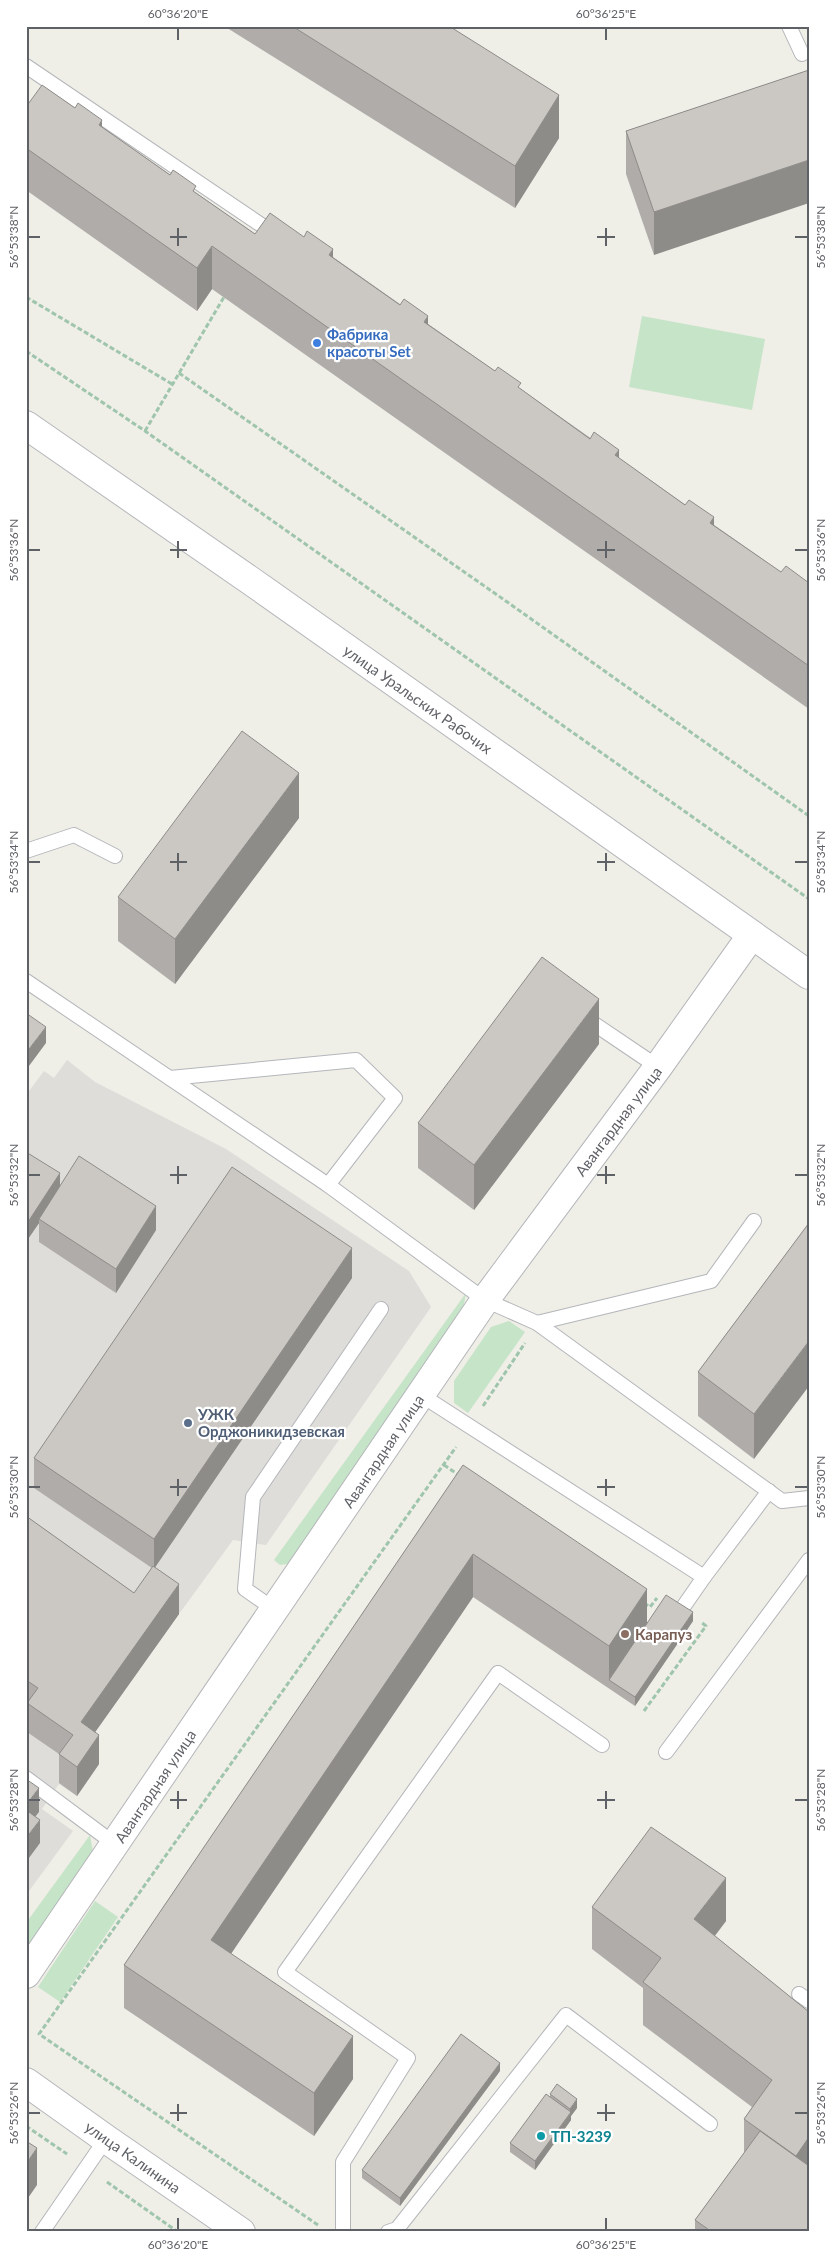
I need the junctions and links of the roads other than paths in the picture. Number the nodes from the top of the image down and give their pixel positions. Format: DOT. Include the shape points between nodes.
graph roads {
  1 [pos="789,26"];
  2 [pos="802,54"];
  3 [pos="26,66"];
  4 [pos="290,244"];
  5 [pos="26,426"];
  6 [pos="26,850"];
  7 [pos="115,856"];
  8 [pos="751,936"];
  9 [pos="809,976"];
  10 [pos="26,982"];
  11 [pos="571,1008"];
  12 [pos="658,1068"];
  13 [pos="170,1078"];
  14 [pos="328,1184"];
  15 [pos="754,1220"];
  16 [pos="485,1300"];
  17 [pos="382,1309"];
  18 [pos="537,1324"];
  19 [pos="421,1395"];
  20 [pos="769,1491"];
  21 [pos="809,1498"];
  22 [pos="809,1560"];
  23 [pos="704,1577"];
  24 [pos="275,1610"];
  25 [pos="680,1611"];
  26 [pos="602,1745"];
  27 [pos="666,1752"];
  28 [pos="26,1778"];
  29 [pos="116,1844"];
  30 [pos="26,1974"];
  31 [pos="26,2082"];
  32 [pos="710,2124"];
  33 [pos="106,2139"];
  34 [pos="42,2232"];
  35 [pos="241,2232"];
  36 [pos="343,2232"];
  37 [pos="388,2232"];
  1 -- 2 [label="lane"];
  3 -- 4 [label="lane"];
  5 -- 8 [label="street, улица Уральских Рабочих" via="261,588"];
  6 -- 7 [label="lane" via="74,835"];
  8 -- 9 [label="street, улица Уральских Рабочих"];
  8 -- 12 [label="street, Авангардная улица"];
  10 -- 13 [label="lane"];
  11 -- 12 [label="lane"];
  12 -- 16 [label="street, Авангардная улица"];
  13 -- 14 [label="lane"];
  13 -- 14 [label="lane" via="356,1060 395,1098"];
  14 -- 16 [label="lane"];
  15 -- 18 [label="lane" via="711,1281"];
  16 -- 18 [label="lane"];
  16 -- 19 [label="street, Авангардная улица"];
  17 -- 24 [label="lane" via="253,1497 245,1589"];
  18 -- 20 [label="lane"];
  19 -- 23 [label="lane"];
  19 -- 24 [label="street, Авангардная улица"];
  20 -- 21 [label="lane" via="782,1501"];
  20 -- 23 [label="lane"];
  22 -- 27 [label="lane"];
  23 -- 25 [label="lane"];
  24 -- 29 [label="street, Авангардная улица"];
  26 -- 36 [label="lane" via="498,1673 285,1972 408,2058 343,2162"];
  28 -- 29 [label="lane"];
  29 -- 30 [label="street, Авангардная улица"];
  31 -- 33 [label="street, улица Калинина"];
  32 -- 37 [label="lane" via="566,2015 397,2229"];
  33 -- 34 [label="lane"];
  33 -- 35 [label="street, улица Калинина"];
}
